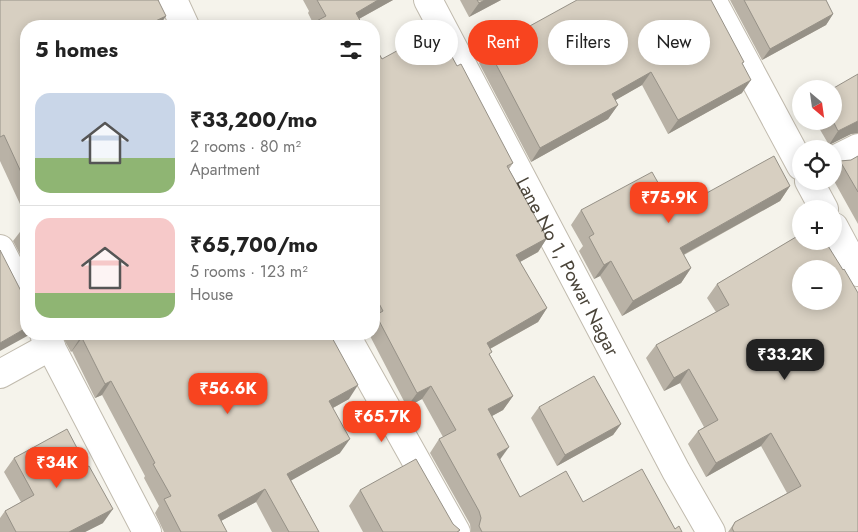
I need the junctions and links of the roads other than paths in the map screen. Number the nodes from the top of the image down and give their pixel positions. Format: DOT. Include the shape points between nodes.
graph roads {
  1 [pos="173,0"];
  2 [pos="428,0"];
  3 [pos="712,0"];
  4 [pos="182,20"];
  5 [pos="858,148"];
  6 [pos="792,149"];
  7 [pos="842,156"];
  8 [pos="842,242"];
  9 [pos="0,249"];
  10 [pos="858,272"];
  11 [pos="20,287"];
  12 [pos="48,340"];
  13 [pos="348,340"];
  14 [pos="0,374"];
  15 [pos="148,532"];
  16 [pos="456,532"];
  17 [pos="711,532"];
  1 -- 4 [label="street"];
  2 -- 17 [label="street, Lane No 1, Powar Nagar"];
  3 -- 6 [label="street"];
  5 -- 7 [label="street"];
  8 -- 10 [label="street"];
  9 -- 11 [label="street"];
  12 -- 14 [label="street"];
  12 -- 15 [label="street"];
  13 -- 16 [label="street"];
}
